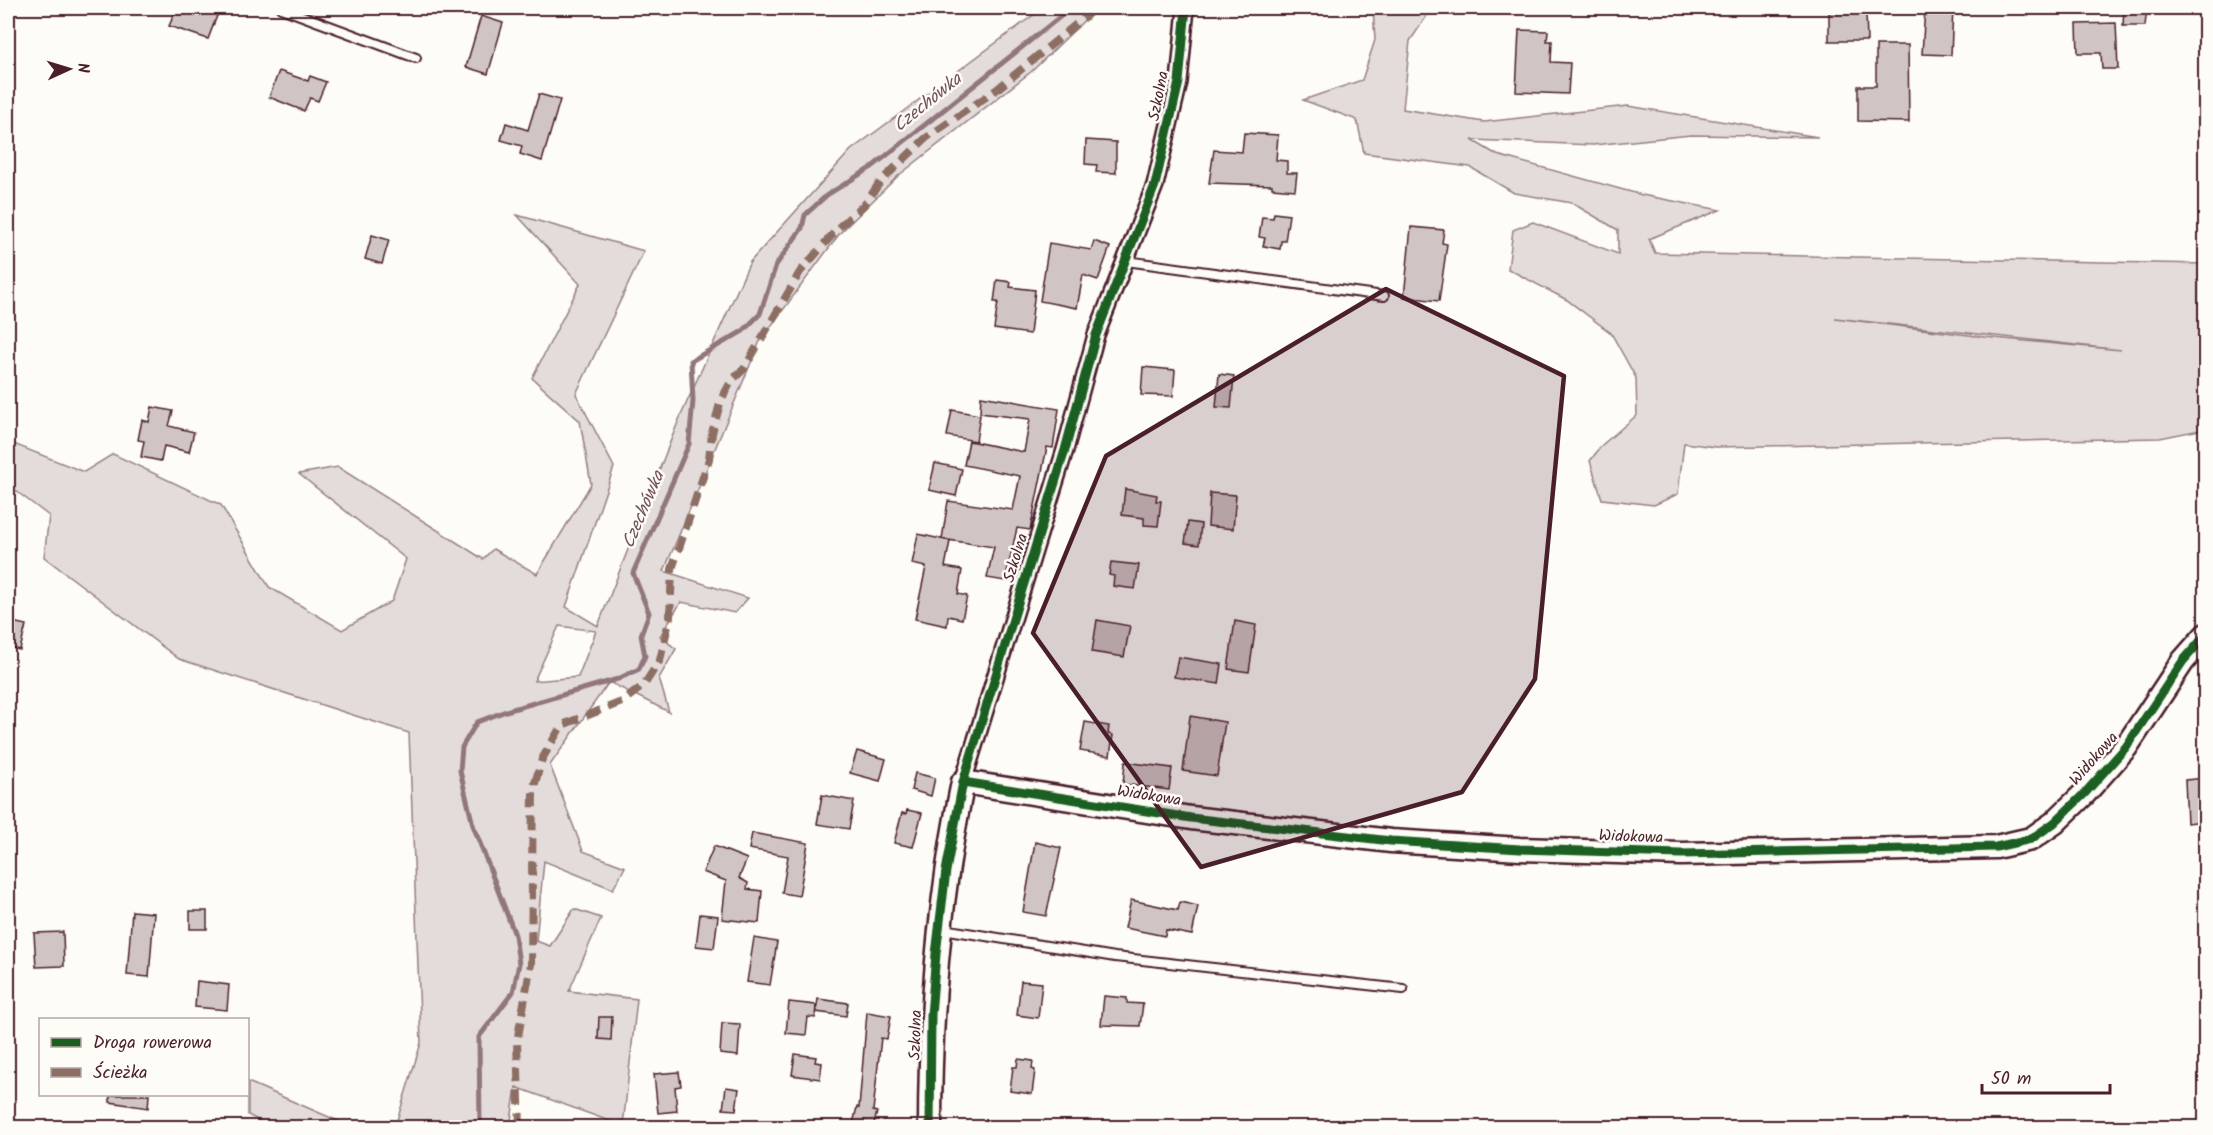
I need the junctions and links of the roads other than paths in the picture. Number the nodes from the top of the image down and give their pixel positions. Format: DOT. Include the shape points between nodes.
graph roads {
  1 [pos="281,8"];
  2 [pos="1186,8"];
  3 [pos="416,58"];
  4 [pos="1126,261"];
  5 [pos="1384,296"];
  6 [pos="2205,635"];
  7 [pos="963,782"];
  8 [pos="939,928"];
  9 [pos="1403,989"];
  10 [pos="930,1128"];
  1 -- 3 [label="lane"];
  2 -- 4 [label="street, Szkolna" via="1179,82 1155,185"];
  4 -- 5 [label="lane"];
  4 -- 7 [label="street, Szkolna" via="1096,335 1065,450"];
  6 -- 7 [label="street, Widokowa" via="2182,661 2126,747 2085,793 2031,839 1996,847 1681,854 1391,841 1191,818"];
  7 -- 8 [label="street, Szkolna"];
  8 -- 9 [label="lane" via="1115,957"];
  8 -- 10 [label="street, Szkolna" via="931,1015"];
}
